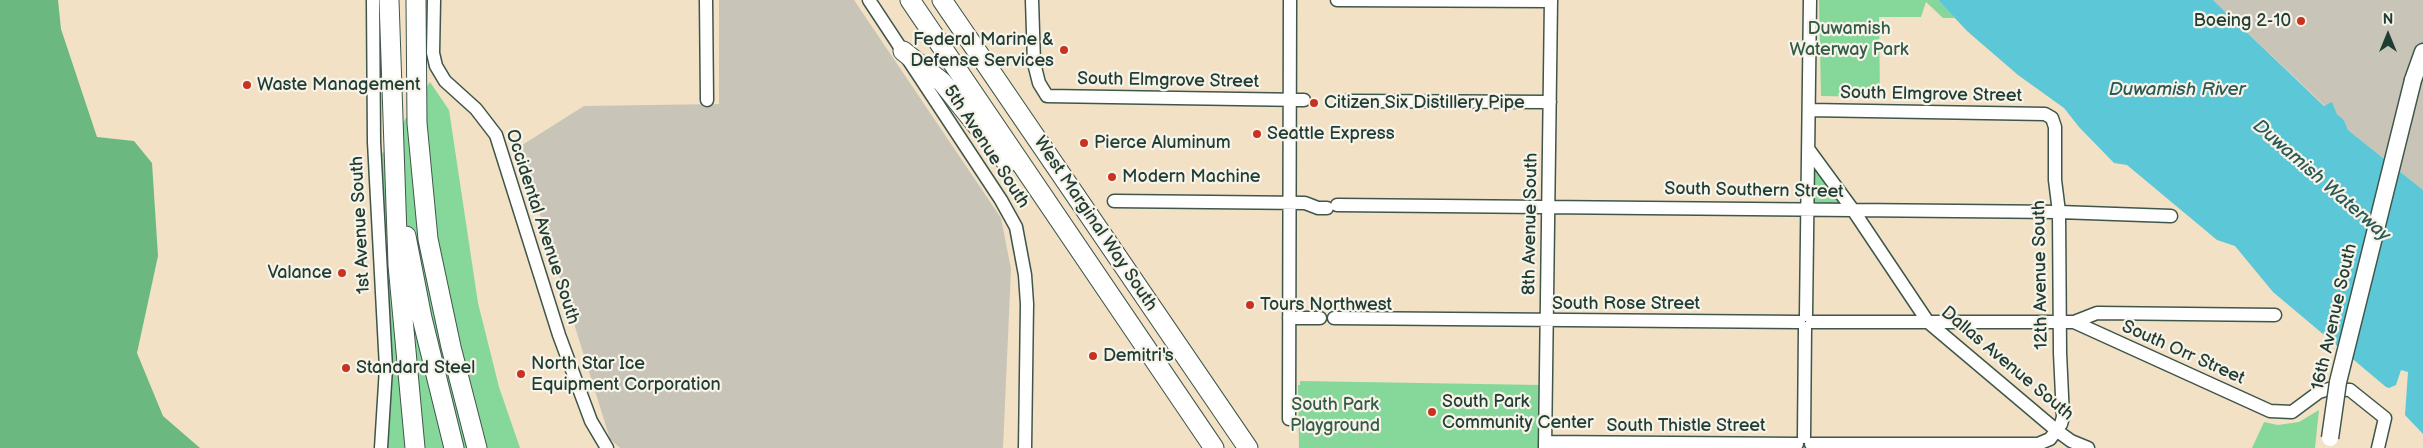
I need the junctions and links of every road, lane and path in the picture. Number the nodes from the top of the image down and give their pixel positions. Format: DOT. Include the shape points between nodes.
graph roads {
  1 [pos="373,0"];
  2 [pos="390,0"];
  3 [pos="416,0"];
  4 [pos="434,0"];
  5 [pos="706,0"];
  6 [pos="870,0"];
  7 [pos="910,0"];
  8 [pos="942,0"];
  9 [pos="1032,0"];
  10 [pos="1290,0"];
  11 [pos="1337,0"];
  12 [pos="1551,0"];
  13 [pos="1810,0"];
  14 [pos="902,51"];
  15 [pos="2423,52"];
  16 [pos="706,100"];
  17 [pos="1289,100"];
  18 [pos="1304,100"];
  19 [pos="1346,100"];
  20 [pos="1550,102"];
  21 [pos="391,106"];
  22 [pos="1809,110"];
  23 [pos="2052,118"];
  24 [pos="1809,150"];
  25 [pos="1114,201"];
  26 [pos="1289,203"];
  27 [pos="1549,206"];
  28 [pos="1807,209"];
  29 [pos="1854,210"];
  30 [pos="2060,212"];
  31 [pos="2171,216"];
  32 [pos="1118,305"];
  33 [pos="2275,314"];
  34 [pos="1289,318"];
  35 [pos="1320,318"];
  36 [pos="1334,318"];
  37 [pos="1547,321"];
  38 [pos="1805,322"];
  39 [pos="1928,322"];
  40 [pos="2061,322"];
  41 [pos="2074,322"];
  42 [pos="1289,420"];
  43 [pos="2056,430"];
  44 [pos="2329,443"];
  45 [pos="1804,444"];
  46 [pos="1545,445"];
  47 [pos="2071,445"];
  48 [pos="381,448"];
  49 [pos="415,448"];
  50 [pos="454,448"];
  51 [pos="477,448"];
  52 [pos="607,448"];
  53 [pos="1025,448"];
  54 [pos="1214,448"];
  55 [pos="1250,448"];
  56 [pos="2088,448"];
  57 [pos="2378,448"];
  1 -- 48 [label="street, 1st Avenue South" via="374,142 386,368"];
  2 -- 21 [label="highway"];
  3 -- 51 [label="highway" via="417,122 428,239 450,347"];
  4 -- 52 [label="street, Occidental Avenue South" via="433,53 436,66 445,81 476,109 496,135 559,336 591,421"];
  5 -- 16 [label="street"];
  6 -- 14 [label="street, 5th Avenue South"];
  7 -- 32 [label="highway, West Marginal Way South"];
  8 -- 55 [label="highway, West Marginal Way South"];
  9 -- 17 [label="street, South Elmgrove Street" via="1034,63 1042,92 1056,98"];
  10 -- 17 [label="street"];
  11 -- 12 [label="street"];
  12 -- 20 [label="street, 8th Avenue South"];
  13 -- 22 [label="street"];
  14 -- 32 [label="highway" via="942,82"];
  14 -- 53 [label="street, 5th Avenue South" via="1001,200 1019,236 1027,304"];
  15 -- 44 [label="main road, 16th Avenue South, bridge" via="2413,80 2338,382"];
  17 -- 18 [label="street, South Elmgrove Street"];
  17 -- 26 [label="street"];
  19 -- 20 [label="street"];
  20 -- 27 [label="street, 8th Avenue South"];
  21 -- 49 [label="highway" via="398,265"];
  21 -- 50 [label="highway" via="403,220 422,318"];
  22 -- 23 [label="street, South Elmgrove Street" via="2045,114"];
  22 -- 24 [label="street"];
  23 -- 30 [label="street, 12th Avenue South"];
  24 -- 28 [label="street"];
  24 -- 29 [label="street, Dallas Avenue South"];
  25 -- 26 [label="street, South Southern Street"];
  26 -- 27 [label="street, South Southern Street" via="1332,206"];
  26 -- 34 [label="street"];
  27 -- 28 [label="street, South Southern Street"];
  27 -- 37 [label="street, 8th Avenue South"];
  28 -- 29 [label="street, South Southern Street"];
  28 -- 38 [label="street"];
  29 -- 30 [label="street, South Southern Street"];
  29 -- 39 [label="street, Dallas Avenue South"];
  30 -- 31 [label="street, South Southern Street"];
  30 -- 40 [label="street, 12th Avenue South"];
  32 -- 54 [label="highway, West Marginal Way South"];
  33 -- 41 [label="street" via="2098,313"];
  34 -- 35 [label="street"];
  34 -- 42 [label="street"];
  36 -- 37 [label="street, South Rose Street"];
  37 -- 38 [label="street, South Rose Street"];
  37 -- 46 [label="street, 8th Avenue South"];
  38 -- 39 [label="street, South Rose Street"];
  38 -- 45 [label="street"];
  39 -- 40 [label="street, South Rose Street"];
  39 -- 43 [label="street, Dallas Avenue South"];
  40 -- 41 [label="street, South Orr Street"];
  40 -- 43 [label="street, 12th Avenue South" via="2063,417"];
  41 -- 57 [label="street, South Orr Street" via="2270,411 2292,412 2319,392 2350,390 2385,418"];
  43 -- 45 [label="street, South Thistle Street" via="2050,439 2038,444"];
  43 -- 47 [label="street, Dallas Avenue South"];
  45 -- 46 [label="street, South Thistle Street"];
  47 -- 56 [label="street, Dallas Avenue South"];
}
